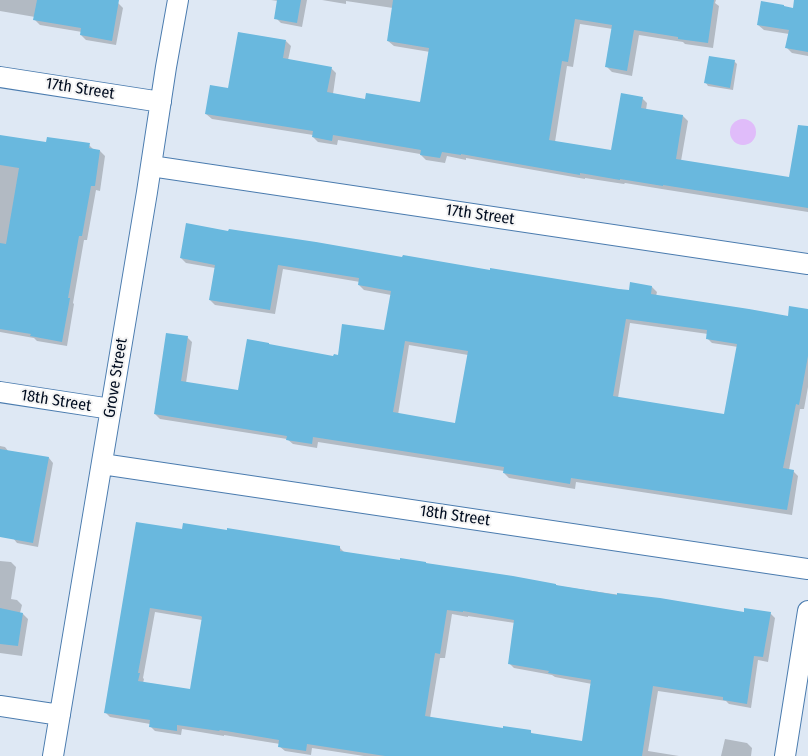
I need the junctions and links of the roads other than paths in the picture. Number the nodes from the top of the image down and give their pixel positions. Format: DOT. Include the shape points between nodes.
graph roads {
  1 [pos="178,0"];
  2 [pos="0,76"];
  3 [pos="161,102"];
  4 [pos="151,166"];
  5 [pos="808,264"];
  6 [pos="0,392"];
  7 [pos="111,409"];
  8 [pos="102,464"];
  9 [pos="808,569"];
  10 [pos="808,611"];
  11 [pos="0,706"];
  12 [pos="60,715"];
  13 [pos="53,756"];
  14 [pos="785,756"];
  1 -- 3 [label="street, Grove Street"];
  2 -- 3 [label="street, 17th Street"];
  3 -- 4 [label="street, Grove Street"];
  4 -- 5 [label="street, 17th Street"];
  4 -- 7 [label="street, Grove Street"];
  6 -- 7 [label="street, 18th Street"];
  7 -- 8 [label="street, Grove Street"];
  8 -- 9 [label="street, 18th Street"];
  8 -- 12 [label="street, Grove Street"];
  10 -- 14 [label="street"];
  11 -- 12 [label="street"];
  12 -- 13 [label="street, Grove Street"];
}
